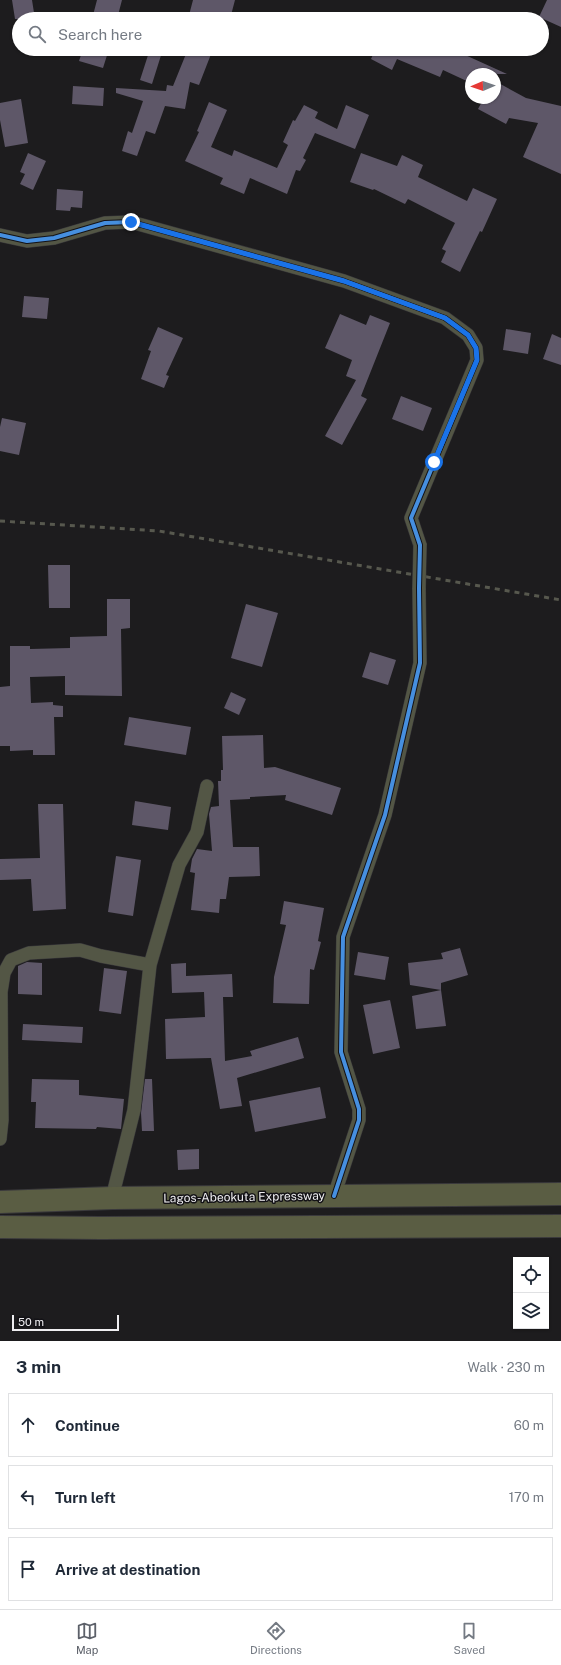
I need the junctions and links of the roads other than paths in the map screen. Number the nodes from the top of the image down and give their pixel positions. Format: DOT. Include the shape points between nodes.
graph roads {
  1 [pos="0,235"];
  2 [pos="206,786"];
  3 [pos="150,965"];
  4 [pos="0,1139"];
  5 [pos="561,1194"];
  6 [pos="334,1196"];
  7 [pos="112,1198"];
  8 [pos="0,1202"];
  9 [pos="561,1226"];
  10 [pos="0,1227"];
  1 -- 6 [label="street, bridge" via="27,241 54,238 105,223 131,222 344,281 445,318 468,335 476,348 477,360 411,518 420,546 420,662 385,815 343,937 341,1052 359,1109 359,1120"];
  2 -- 3 [label="street" via="197,832 179,865"];
  3 -- 4 [label="street" via="80,950 29,952 11,960 4,973 1,992"];
  3 -- 7 [label="street" via="134,1110"];
  5 -- 6 [label="highway, Lagos-Abeokuta Expressway"];
  6 -- 7 [label="highway, Lagos-Abeokuta Expressway"];
  7 -- 8 [label="highway, Lagos-Abeokuta Expressway"];
  9 -- 10 [label="highway"];
}
